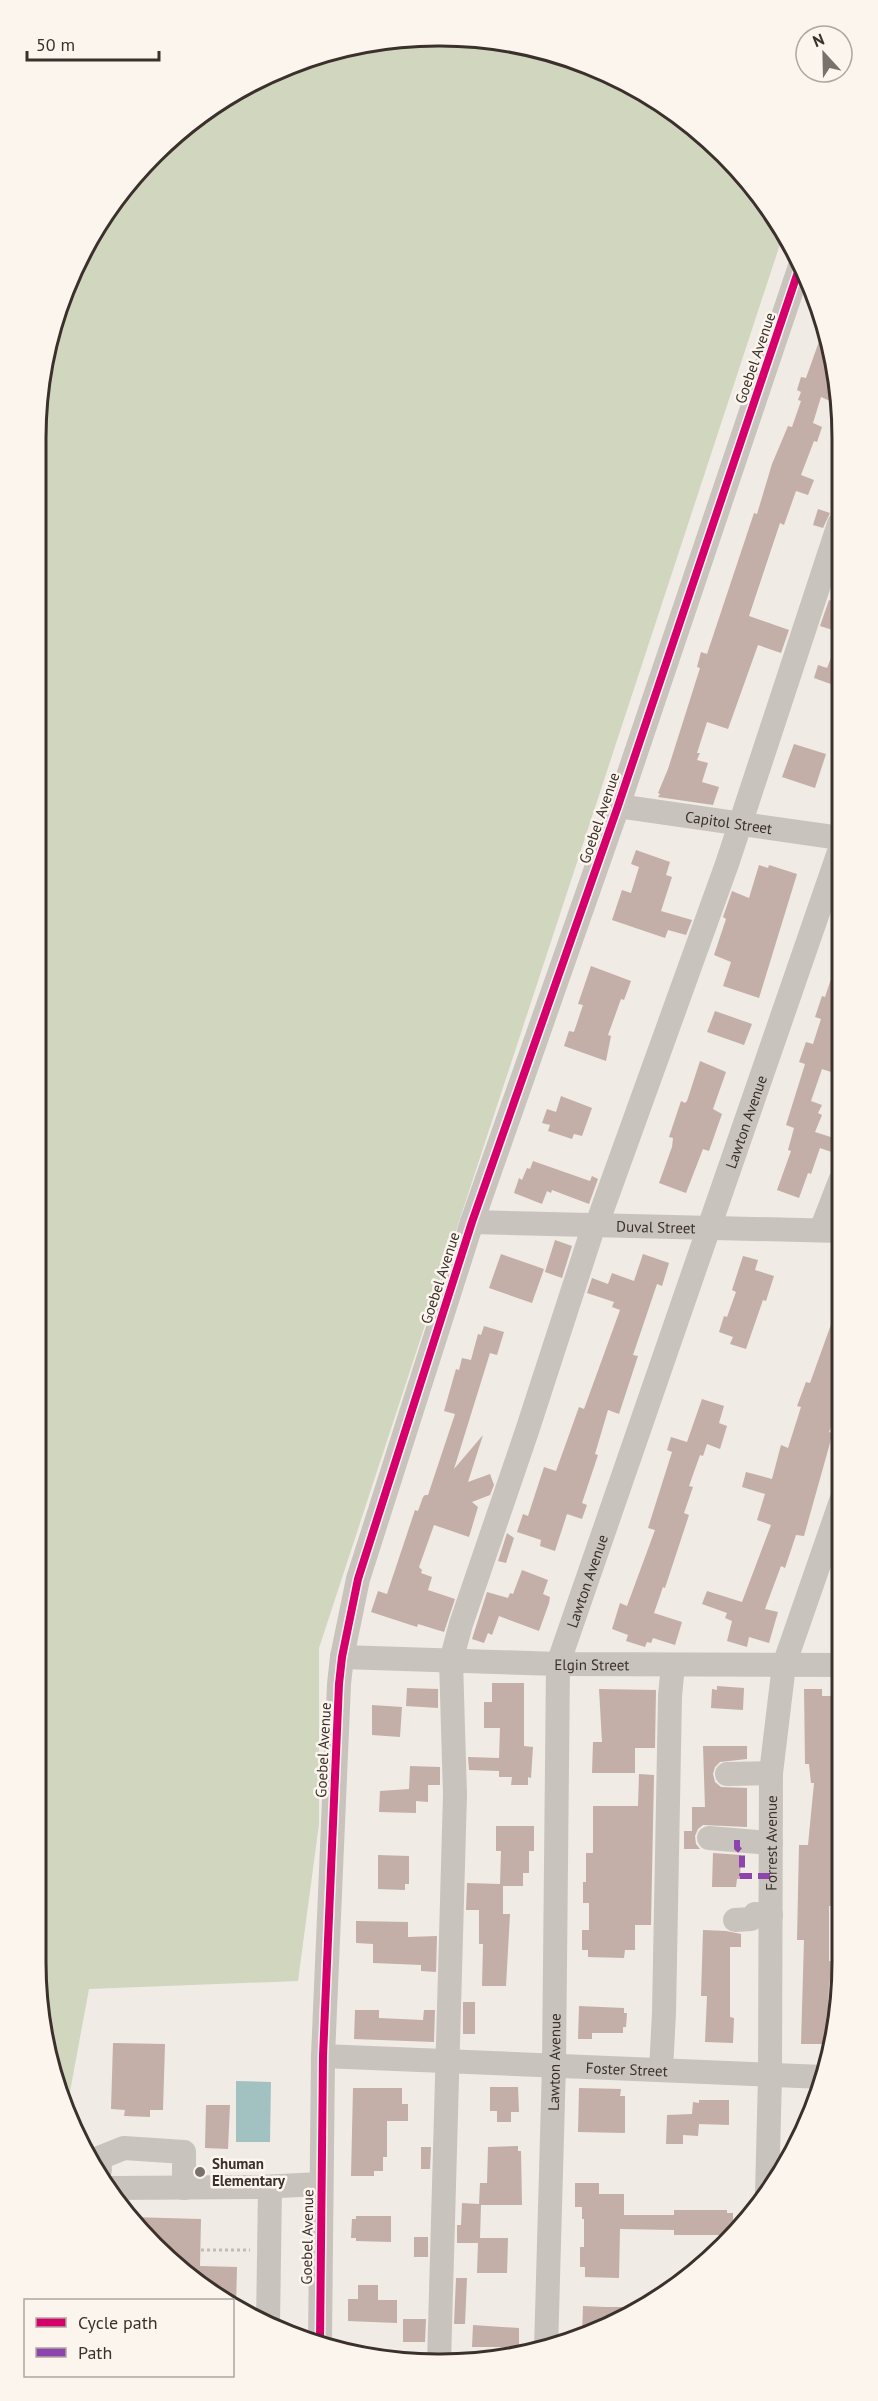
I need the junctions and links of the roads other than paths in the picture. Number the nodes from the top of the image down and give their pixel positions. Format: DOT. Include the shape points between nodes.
graph roads {
  1 [pos="796,277"];
  2 [pos="832,546"];
  3 [pos="618,806"];
  4 [pos="739,823"];
  5 [pos="832,837"];
  6 [pos="832,872"];
  7 [pos="472,1222"];
  8 [pos="595,1224"];
  9 [pos="710,1227"];
  10 [pos="831,1230"];
  11 [pos="832,1527"];
  12 [pos="342,1657"];
  13 [pos="451,1661"];
  14 [pos="558,1664"];
  15 [pos="674,1665"];
  16 [pos="784,1665"];
  17 [pos="832,1665"];
  18 [pos="771,1773"];
  19 [pos="727,1774"];
  20 [pos="709,1838"];
  21 [pos="771,1843"];
  22 [pos="771,1915"];
  23 [pos="735,1920"];
  24 [pos="323,2056"];
  25 [pos="446,2060"];
  26 [pos="554,2065"];
  27 [pos="661,2070"];
  28 [pos="770,2076"];
  29 [pos="814,2077"];
  30 [pos="99,2158"];
  31 [pos="767,2176"];
  32 [pos="321,2184"];
  33 [pos="270,2187"];
  34 [pos="119,2188"];
  35 [pos="184,2188"];
  36 [pos="268,2315"];
  37 [pos="320,2336"];
  38 [pos="546,2339"];
  39 [pos="439,2354"];
  1 -- 3 [label="street, Goebel Avenue"];
  2 -- 4 [label="street"];
  3 -- 4 [label="street, Capitol Street"];
  3 -- 7 [label="street, Goebel Avenue"];
  4 -- 5 [label="street, Capitol Street"];
  4 -- 8 [label="street" via="657,1062"];
  6 -- 9 [label="street, Lawton Avenue"];
  7 -- 8 [label="street, Duval Street"];
  7 -- 12 [label="street, Goebel Avenue" via="358,1579"];
  8 -- 9 [label="street, Duval Street"];
  8 -- 13 [label="street"];
  9 -- 10 [label="street, Duval Street"];
  9 -- 14 [label="street, Lawton Avenue"];
  11 -- 16 [label="street, Forrest Avenue"];
  12 -- 13 [label="street, Elgin Street"];
  12 -- 24 [label="street, Goebel Avenue"];
  13 -- 14 [label="street, Elgin Street"];
  13 -- 25 [label="street" via="455,1794"];
  14 -- 15 [label="street, Elgin Street"];
  14 -- 26 [label="street, Lawton Avenue"];
  15 -- 16 [label="street, Elgin Street"];
  15 -- 27 [label="street" via="670,1696"];
  16 -- 17 [label="street, Elgin Street"];
  16 -- 18 [label="street, Forrest Avenue"];
  18 -- 19 [label="street"];
  18 -- 21 [label="street, Forrest Avenue"];
  20 -- 21 [label="street"];
  21 -- 22 [label="street, Forrest Avenue"];
  22 -- 23 [label="street" via="755,1914 752,1919"];
  22 -- 28 [label="street, Forrest Avenue"];
  24 -- 25 [label="street, Foster Street"];
  24 -- 32 [label="street, Goebel Avenue"];
  25 -- 26 [label="street, Foster Street"];
  25 -- 39 [label="street"];
  26 -- 27 [label="street, Foster Street"];
  26 -- 38 [label="street, Lawton Avenue"];
  27 -- 28 [label="street, Foster Street"];
  28 -- 29 [label="street, Foster Street"];
  28 -- 31 [label="street, Forrest Avenue"];
  30 -- 35 [label="street" via="124,2148 184,2152"];
  32 -- 33 [label="street"];
  32 -- 37 [label="street, Goebel Avenue"];
  33 -- 35 [label="street"];
  33 -- 36 [label="street"];
  34 -- 35 [label="street"];
}
